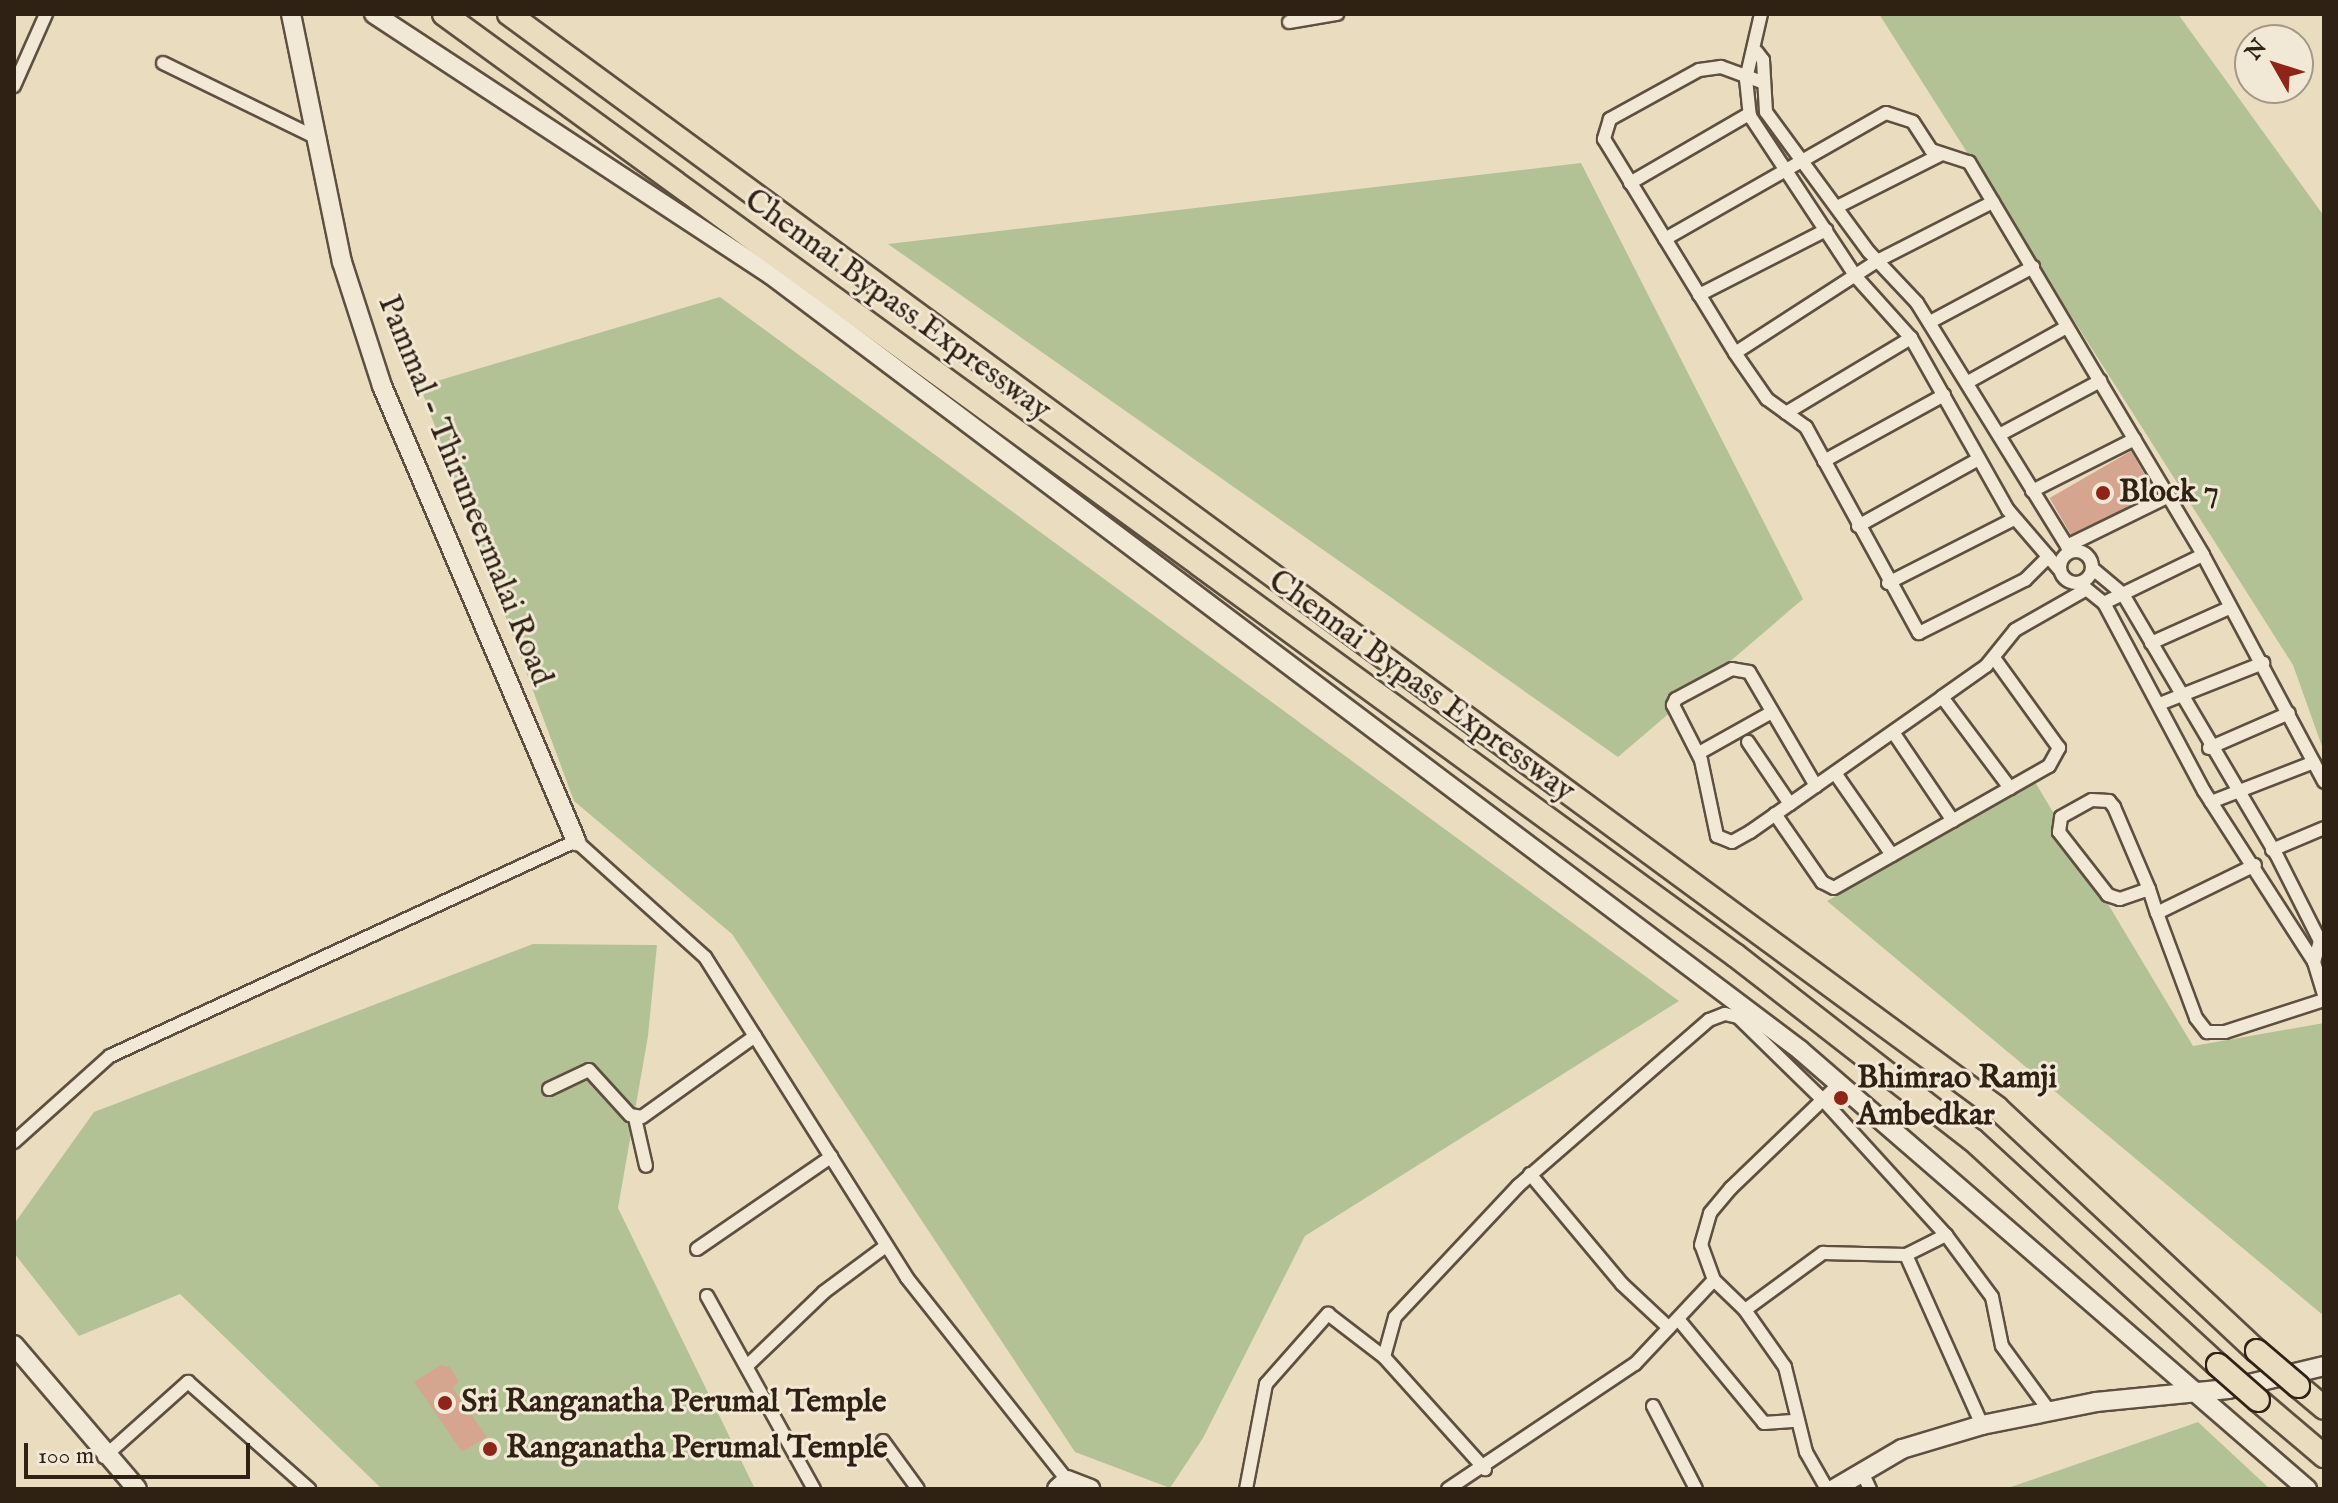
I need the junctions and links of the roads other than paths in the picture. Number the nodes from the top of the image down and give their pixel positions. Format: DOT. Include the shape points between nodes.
graph roads {
  1 [pos="46,14"];
  2 [pos="291,14"];
  3 [pos="374,14"];
  4 [pos="444,14"];
  5 [pos="509,14"];
  6 [pos="1337,14"];
  7 [pos="1761,14"];
  8 [pos="1289,22"];
  9 [pos="1757,52"];
  10 [pos="163,63"];
  11 [pos="1746,79"];
  12 [pos="1762,82"];
  13 [pos="14,86"];
  14 [pos="1749,114"];
  15 [pos="319,139"];
  16 [pos="1940,155"];
  17 [pos="1802,160"];
  18 [pos="1786,170"];
  19 [pos="1630,183"];
  20 [pos="682,201"];
  21 [pos="1993,202"];
  22 [pos="1837,207"];
  23 [pos="1826,230"];
  24 [pos="1665,239"];
  25 [pos="1877,261"];
  26 [pos="2033,267"];
  27 [pos="780,271"];
  28 [pos="1857,278"];
  29 [pos="1699,295"];
  30 [pos="1930,322"];
  31 [pos="2067,327"];
  32 [pos="1911,338"];
  33 [pos="1735,353"];
  34 [pos="1957,364"];
  35 [pos="1933,377"];
  36 [pos="2100,381"];
  37 [pos="1968,382"];
  38 [pos="1944,395"];
  39 [pos="1786,413"];
  40 [pos="1999,435"];
  41 [pos="2135,439"];
  42 [pos="1979,459"];
  43 [pos="1824,461"];
  44 [pos="2032,491"];
  45 [pos="2169,496"];
  46 [pos="2014,519"];
  47 [pos="1858,526"];
  48 [pos="2068,549"];
  49 [pos="2203,555"];
  50 [pos="2048,557"];
  51 [pos="2092,568"];
  52 [pos="2059,569"];
  53 [pos="1888,583"];
  54 [pos="2082,586"];
  55 [pos="2123,594"];
  56 [pos="2104,603"];
  57 [pos="2229,608"];
  58 [pos="2151,643"];
  59 [pos="1994,658"];
  60 [pos="2263,663"];
  61 [pos="1942,697"];
  62 [pos="2181,697"];
  63 [pos="2162,703"];
  64 [pos="1772,712"];
  65 [pos="2289,713"];
  66 [pos="1893,732"];
  67 [pos="1748,742"];
  68 [pos="2209,748"];
  69 [pos="1699,753"];
  70 [pos="2314,762"];
  71 [pos="1835,773"];
  72 [pos="2324,782"];
  73 [pos="1816,786"];
  74 [pos="2010,788"];
  75 [pos="2235,793"];
  76 [pos="2211,802"];
  77 [pos="1790,804"];
  78 [pos="1775,814"];
  79 [pos="1953,821"];
  80 [pos="2324,828"];
  81 [pos="576,841"];
  82 [pos="2272,850"];
  83 [pos="1892,855"];
  84 [pos="2255,865"];
  85 [pos="2149,889"];
  86 [pos="2157,913"];
  87 [pos="2319,959"];
  88 [pos="2324,997"];
  89 [pos="755,1036"];
  90 [pos="1839,1084"];
  91 [pos="549,1089"];
  92 [pos="1823,1100"];
  93 [pos="635,1118"];
  94 [pos="14,1142"];
  95 [pos="831,1157"];
  96 [pos="646,1166"];
  97 [pos="1530,1174"];
  98 [pos="1946,1235"];
  99 [pos="886,1246"];
  100 [pos="697,1249"];
  101 [pos="1906,1255"];
  102 [pos="1714,1280"];
  103 [pos="707,1296"];
  104 [pos="1745,1310"];
  105 [pos="1674,1323"];
  106 [pos="14,1345"];
  107 [pos="2324,1354"];
  108 [pos="1384,1357"];
  109 [pos="748,1365"];
  110 [pos="2324,1366"];
  111 [pos="2198,1392"];
  112 [pos="1653,1406"];
  113 [pos="2324,1408"];
  114 [pos="2048,1409"];
  115 [pos="1796,1421"];
  116 [pos="1982,1425"];
  117 [pos="883,1441"];
  118 [pos="2324,1456"];
  119 [pos="104,1457"];
  120 [pos="1485,1469"];
  121 [pos="1866,1481"];
  122 [pos="1062,1484"];
  123 [pos="137,1489"];
  124 [pos="309,1489"];
  125 [pos="814,1489"];
  126 [pos="918,1489"];
  127 [pos="1090,1489"];
  128 [pos="1246,1489"];
  129 [pos="1448,1489"];
  130 [pos="1696,1489"];
  131 [pos="1827,1489"];
  132 [pos="1834,1489"];
  133 [pos="2307,1489"];
  1 -- 13 [label="street"];
  2 -- 15 [label="street, Pammal - Thiruneermalai Road"];
  3 -- 20 [label="street"];
  4 -- 20 [label="highway, Chennai Bypass Expressway"];
  5 -- 113 [label="highway, Chennai Bypass Expressway, bridge" via="1997,1108"];
  6 -- 8 [label="street"];
  7 -- 9 [label="street"];
  9 -- 11 [label="street"];
  9 -- 12 [label="street" via="1763,60"];
  10 -- 15 [label="street"];
  11 -- 12 [label="street"];
  11 -- 14 [label="street"];
  11 -- 19 [label="street" via="1721,67 1699,70 1610,119 1604,139"];
  12 -- 17 [label="street" via="1766,112"];
  14 -- 18 [label="street"];
  14 -- 19 [label="street"];
  15 -- 81 [label="street, Pammal - Thiruneermalai Road" via="342,262 382,386"];
  16 -- 17 [label="street" via="1926,145 1913,122 1891,112"];
  16 -- 21 [label="street" via="1969,162"];
  16 -- 22 [label="street"];
  17 -- 18 [label="street"];
  17 -- 22 [label="street"];
  18 -- 23 [label="street"];
  18 -- 24 [label="street"];
  19 -- 24 [label="street"];
  20 -- 27 [label="highway, Chennai Bypass Expressway"];
  21 -- 25 [label="street"];
  21 -- 26 [label="street"];
  22 -- 25 [label="street"];
  23 -- 28 [label="street"];
  23 -- 29 [label="street"];
  24 -- 29 [label="street"];
  25 -- 28 [label="street"];
  25 -- 30 [label="street"];
  26 -- 30 [label="street"];
  26 -- 31 [label="street"];
  27 -- 90 [label="street"];
  27 -- 118 [label="highway, Chennai Bypass Expressway, bridge" via="1735,955 1973,1140"];
  28 -- 32 [label="street"];
  28 -- 33 [label="street"];
  29 -- 33 [label="street"];
  30 -- 34 [label="street"];
  31 -- 36 [label="street"];
  31 -- 37 [label="street"];
  32 -- 35 [label="street"];
  32 -- 39 [label="street"];
  33 -- 39 [label="street" via="1767,399"];
  34 -- 35 [label="street"];
  34 -- 37 [label="street"];
  35 -- 38 [label="street"];
  36 -- 40 [label="street"];
  36 -- 41 [label="street"];
  37 -- 40 [label="street"];
  38 -- 42 [label="street"];
  38 -- 43 [label="street"];
  39 -- 43 [label="street" via="1806,427"];
  40 -- 44 [label="street"];
  41 -- 44 [label="street"];
  41 -- 45 [label="street"];
  42 -- 46 [label="street"];
  42 -- 47 [label="street"];
  43 -- 47 [label="street"];
  44 -- 48 [label="street"];
  45 -- 48 [label="street"];
  45 -- 49 [label="street"];
  46 -- 50 [label="street"];
  46 -- 53 [label="street"];
  47 -- 53 [label="street"];
  48 -- 51 [label="street" via="2085,554"];
  48 -- 52 [label="street"];
  49 -- 55 [label="street"];
  49 -- 57 [label="street"];
  50 -- 52 [label="street"];
  50 -- 53 [label="street" via="2031,576 1925,634 1913,627"];
  51 -- 54 [label="street"];
  51 -- 55 [label="street"];
  52 -- 54 [label="street" via="2068,582"];
  54 -- 56 [label="street"];
  54 -- 59 [label="street" via="2015,630"];
  55 -- 56 [label="street"];
  55 -- 58 [label="street"];
  56 -- 63 [label="street"];
  57 -- 58 [label="street"];
  57 -- 60 [label="street"];
  58 -- 62 [label="street"];
  59 -- 61 [label="street"];
  59 -- 74 [label="street" via="2059,748 2049,766"];
  60 -- 62 [label="street"];
  60 -- 65 [label="street"];
  61 -- 66 [label="street"];
  61 -- 74 [label="street"];
  62 -- 63 [label="street"];
  62 -- 68 [label="street"];
  63 -- 76 [label="street"];
  64 -- 69 [label="street"];
  64 -- 69 [label="street" via="1743,668 1683,695 1673,705"];
  64 -- 73 [label="street"];
  65 -- 68 [label="street"];
  65 -- 70 [label="street"];
  66 -- 71 [label="street"];
  66 -- 79 [label="street"];
  67 -- 77 [label="street"];
  68 -- 75 [label="street"];
  69 -- 78 [label="street" via="1724,842"];
  70 -- 72 [label="street"];
  70 -- 75 [label="street"];
  71 -- 73 [label="street"];
  71 -- 83 [label="street"];
  73 -- 77 [label="street"];
  74 -- 79 [label="street"];
  75 -- 76 [label="street"];
  75 -- 82 [label="street"];
  76 -- 84 [label="street"];
  77 -- 78 [label="street"];
  78 -- 83 [label="street" via="1828,887"];
  79 -- 83 [label="street"];
  80 -- 82 [label="street"];
  81 -- 89 [label="street" via="705,957"];
  81 -- 94 [label="street" via="110,1056"];
  82 -- 87 [label="street" via="2308,913"];
  84 -- 86 [label="street"];
  84 -- 87 [label="street"];
  85 -- 85 [label="street" via="2109,801 2092,800 2061,817 2059,832 2108,895 2120,899"];
  85 -- 86 [label="street"];
  86 -- 88 [label="street" via="2196,1018 2207,1032 2225,1032"];
  87 -- 88 [label="street"];
  89 -- 93 [label="street"];
  89 -- 95 [label="street"];
  90 -- 92 [label="street"];
  90 -- 111 [label="street"];
  91 -- 93 [label="street" via="589,1070"];
  92 -- 97 [label="street" via="1738,1017 1725,1014 1709,1020"];
  92 -- 98 [label="street"];
  92 -- 102 [label="street" via="1710,1213 1701,1245"];
  93 -- 96 [label="street"];
  95 -- 99 [label="street"];
  95 -- 100 [label="street"];
  97 -- 105 [label="street" via="1622,1284"];
  97 -- 108 [label="street" via="1395,1317"];
  98 -- 101 [label="street"];
  98 -- 114 [label="street" via="1992,1297 2002,1346"];
  99 -- 109 [label="street" via="824,1292"];
  99 -- 122 [label="street"];
  101 -- 104 [label="street" via="1823,1253"];
  101 -- 116 [label="street"];
  102 -- 104 [label="street"];
  102 -- 105 [label="street"];
  103 -- 109 [label="street"];
  104 -- 115 [label="street" via="1785,1367"];
  105 -- 115 [label="street" via="1764,1423"];
  105 -- 120 [label="street" via="1635,1364"];
  106 -- 119 [label="street"];
  107 -- 111 [label="street"];
  108 -- 120 [label="street"];
  108 -- 128 [label="street" via="1334,1316 1322,1318 1266,1384"];
  109 -- 125 [label="street"];
  110 -- 111 [label="street"];
  111 -- 114 [label="street"];
  111 -- 133 [label="street"];
  112 -- 130 [label="street"];
  114 -- 116 [label="street"];
  115 -- 131 [label="street"];
  116 -- 121 [label="street" via="1902,1449"];
  117 -- 126 [label="street"];
  119 -- 123 [label="street"];
  119 -- 124 [label="street" via="188,1382"];
  120 -- 129 [label="street"];
  121 -- 132 [label="street"];
  122 -- 127 [label="street"];
}
